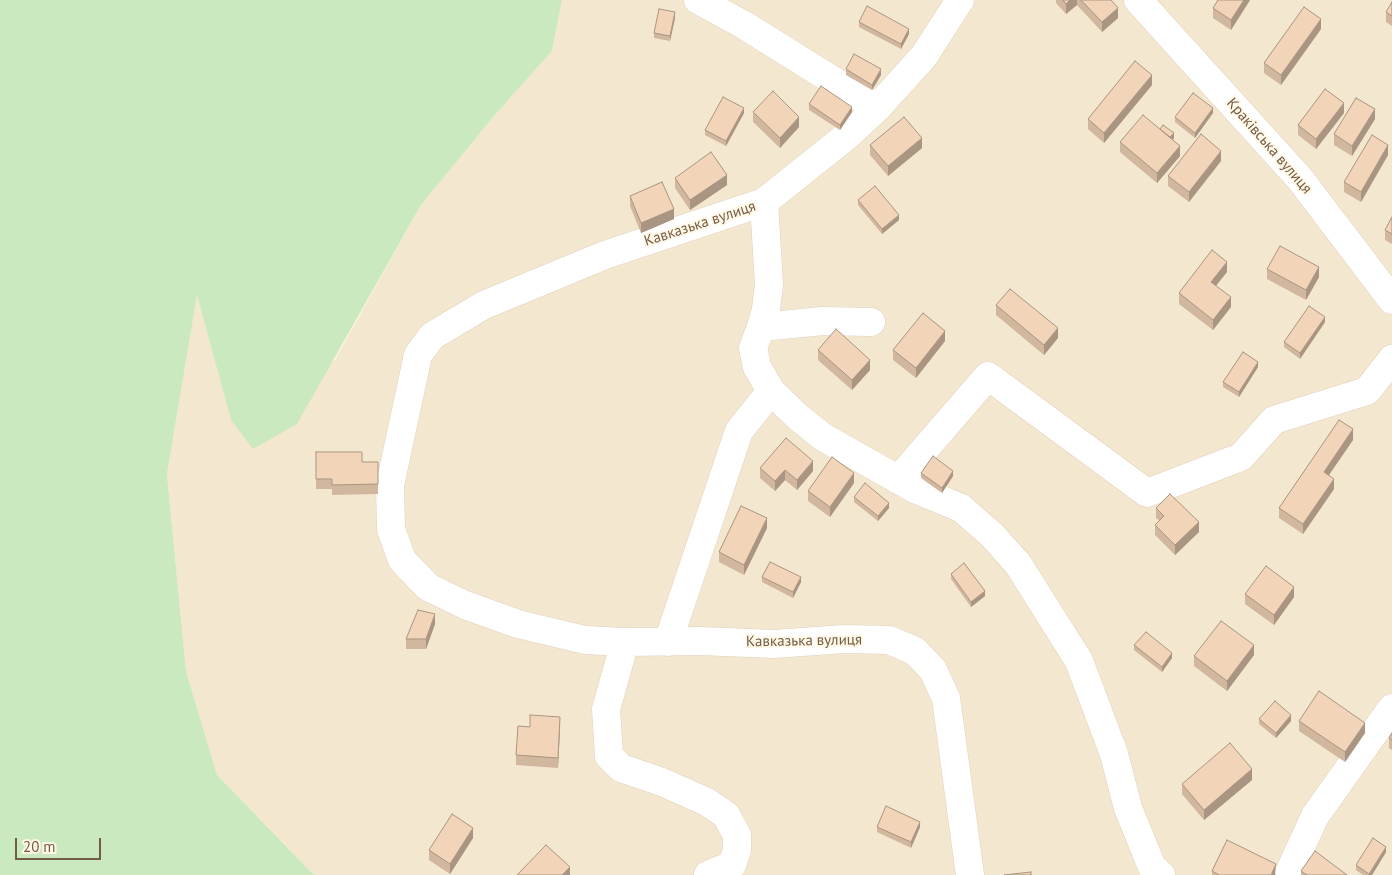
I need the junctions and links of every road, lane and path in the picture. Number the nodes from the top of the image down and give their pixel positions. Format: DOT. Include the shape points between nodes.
graph roads {
  1 [pos="698,0"];
  2 [pos="960,0"];
  3 [pos="1138,0"];
  4 [pos="877,108"];
  5 [pos="764,202"];
  6 [pos="1392,300"];
  7 [pos="871,322"];
  8 [pos="761,328"];
  9 [pos="1392,359"];
  10 [pos="771,391"];
  11 [pos="898,480"];
  12 [pos="625,642"];
  13 [pos="668,642"];
  14 [pos="1392,708"];
  15 [pos="708,875"];
  16 [pos="970,875"];
  17 [pos="1161,875"];
  18 [pos="1288,875"];
  1 -- 4 [label="street"];
  2 -- 4 [label="street, Кавказька вулиця" via="924,56"];
  3 -- 6 [label="street, Краківська вулиця" via="1300,178"];
  4 -- 5 [label="street, Кавказька вулиця"];
  5 -- 8 [label="street" via="769,285"];
  5 -- 12 [label="street, Кавказька вулиця" via="605,255 484,305 432,336 418,355 390,484 390,529 402,560 428,586 465,605 518,624 585,640"];
  7 -- 8 [label="street" via="823,321"];
  8 -- 10 [label="street" via="753,348 757,367"];
  9 -- 11 [label="street" via="1367,391 1274,420 1241,457 1147,493 988,376"];
  10 -- 11 [label="street" via="823,437"];
  10 -- 13 [label="street" via="739,431"];
  11 -- 17 [label="street" via="961,508 1018,564 1079,661 1114,754 1128,808 1152,867"];
  12 -- 13 [label="street, Кавказька вулиця"];
  12 -- 15 [label="street" via="606,709 609,756 621,768 707,802 726,815 737,835 737,850 732,865"];
  13 -- 16 [label="street, Кавказька вулиця" via="774,644 844,639 889,640 914,651 933,670 946,698"];
  14 -- 18 [label="street" via="1315,816"];
}
